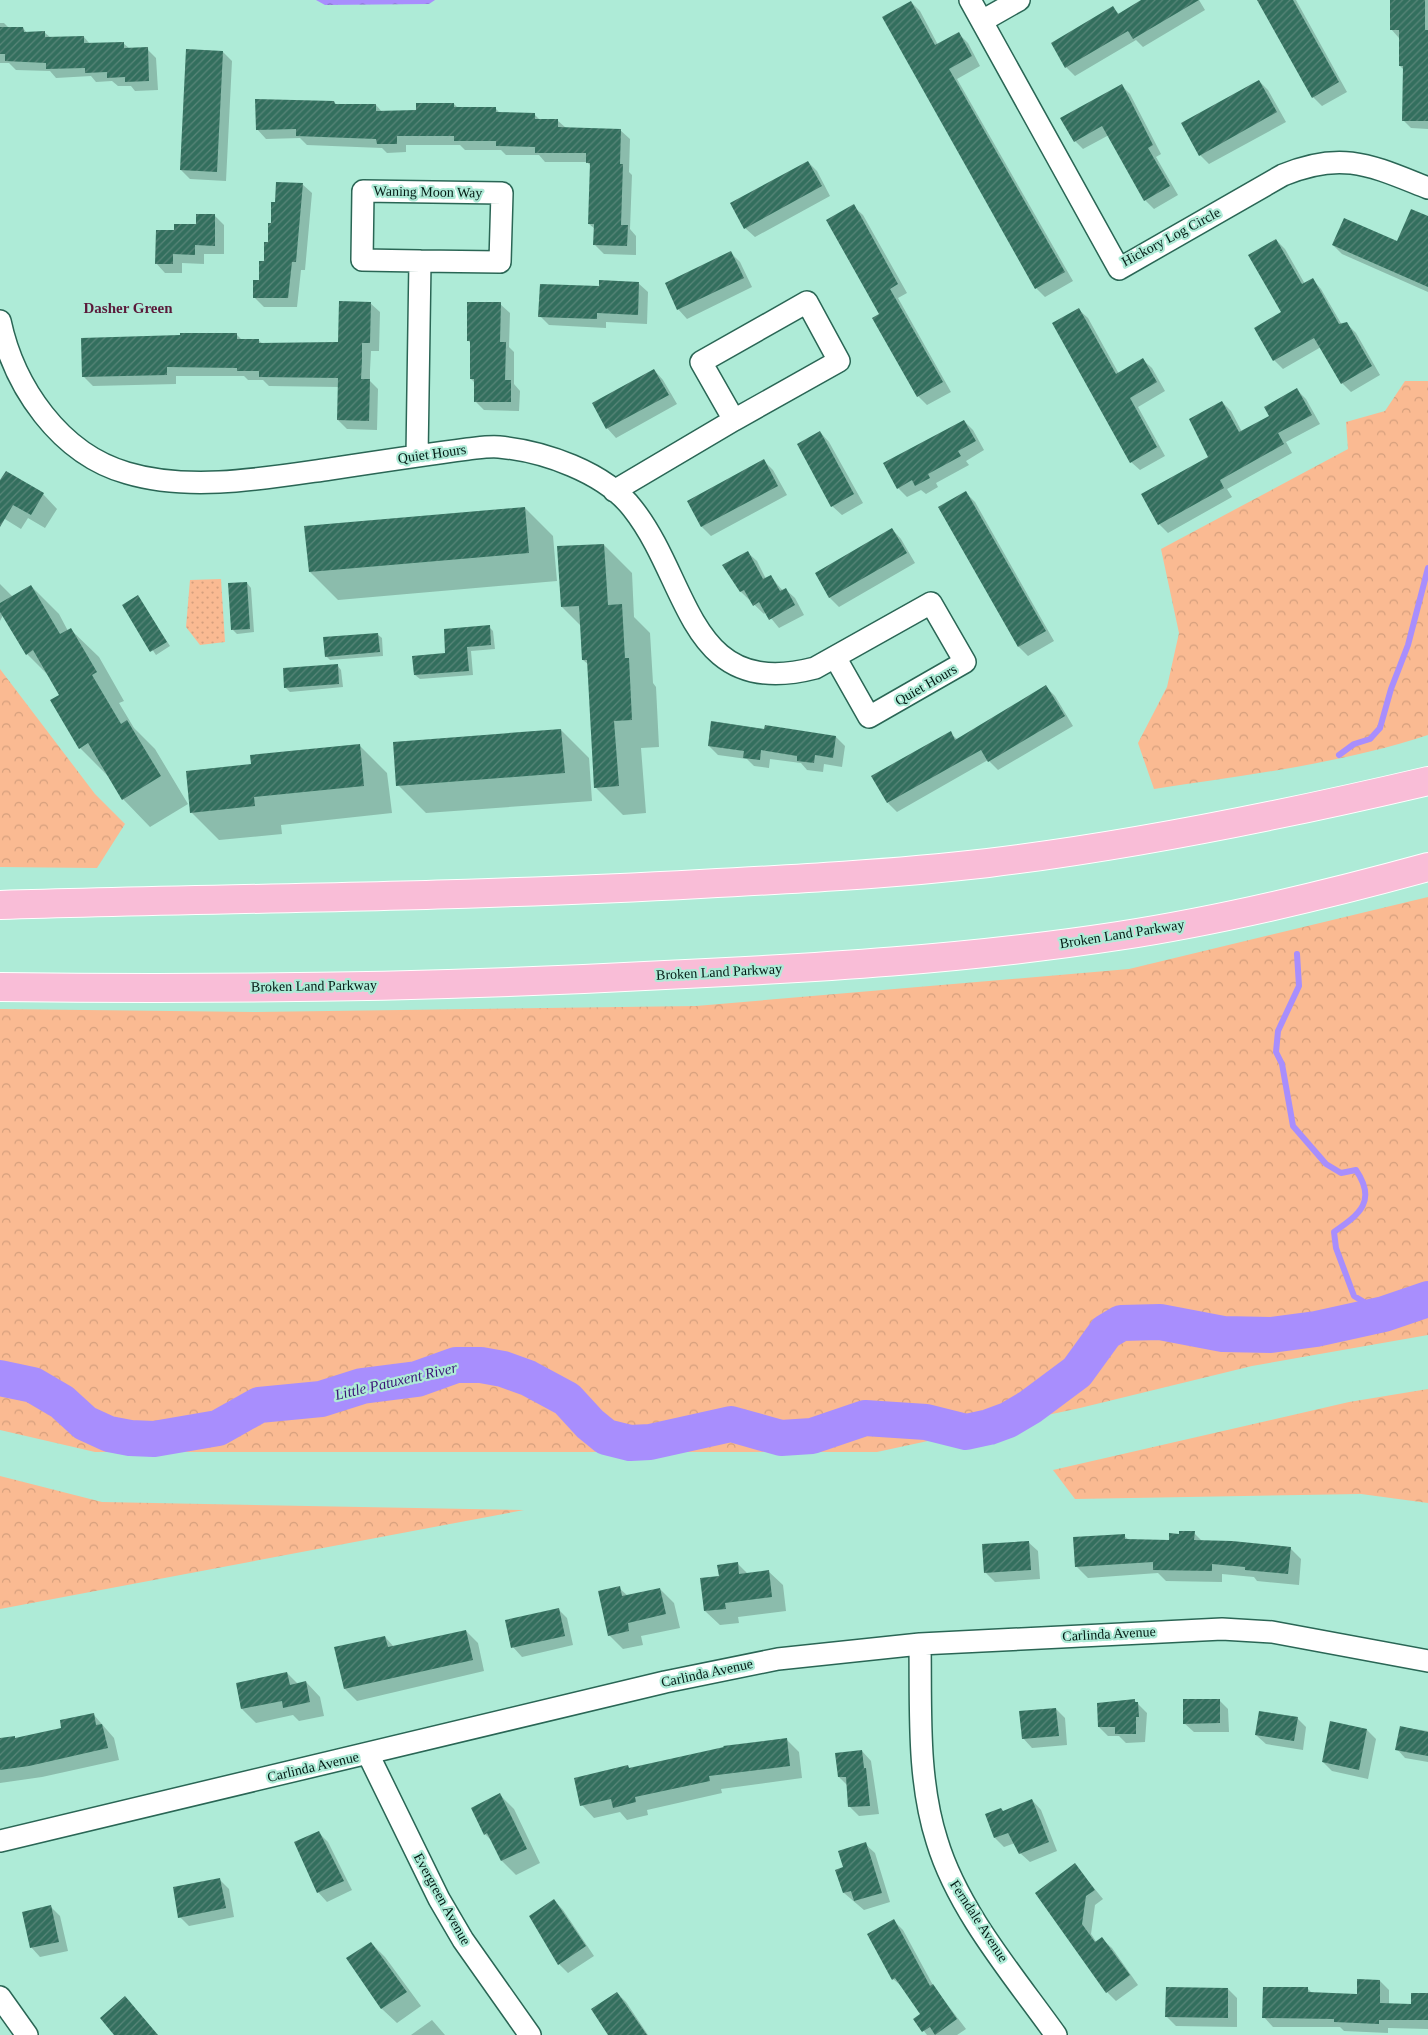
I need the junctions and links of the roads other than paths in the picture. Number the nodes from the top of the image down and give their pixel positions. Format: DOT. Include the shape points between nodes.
graph roads {
  1 [pos="970,0"];
  2 [pos="1019,0"];
  3 [pos="982,21"];
  4 [pos="1428,188"];
  5 [pos="420,261"];
  6 [pos="0,322"];
  7 [pos="734,420"];
  8 [pos="417,456"];
  9 [pos="614,491"];
  10 [pos="836,657"];
  11 [pos="1428,781"];
  12 [pos="1428,867"];
  13 [pos="0,905"];
  14 [pos="0,987"];
  15 [pos="920,1644"];
  16 [pos="1428,1661"];
  17 [pos="368,1754"];
  18 [pos="0,1841"];
  19 [pos="0,1997"];
  20 [pos="27,2035"];
  21 [pos="530,2035"];
  22 [pos="1056,2035"];
  1 -- 3 [label="street, Hickory Log Circle"];
  2 -- 3 [label="street"];
  3 -- 4 [label="street, Hickory Log Circle" via="1119,268 1303,166 1322,162 1354,162"];
  5 -- 5 [label="street, Waning Moon Way" via="500,262 502,193 362,191 362,260"];
  5 -- 8 [label="street"];
  6 -- 8 [label="street, Quiet Hours" via="12,361 25,388 45,416 88,456 128,474 198,482 252,480"];
  7 -- 7 [label="street" via="839,361 807,302 701,362"];
  7 -- 9 [label="street"];
  8 -- 9 [label="street, Quiet Hours" via="496,446 520,450 569,464"];
  9 -- 10 [label="street, Quiet Hours" via="645,525 699,631 733,666 754,673 795,674"];
  10 -- 10 [label="street, Quiet Hours" via="931,602 965,662 869,717"];
  11 -- 13 [label="main road" via="1226,825 1108,846 988,863 863,875 566,891"];
  12 -- 14 [label="main road, Broken Land Parkway" via="1234,914 1118,936 990,953 866,964 432,985"];
  15 -- 16 [label="street, Carlinda Avenue" via="1222,1629 1280,1634"];
  15 -- 17 [label="street, Carlinda Avenue" via="778,1659 724,1669"];
  15 -- 22 [label="street, Ferndale Avenue" via="922,1751 936,1841 950,1876 976,1922"];
  17 -- 18 [label="street, Carlinda Avenue"];
  17 -- 21 [label="street, Evergreen Avenue" via="439,1899 463,1940"];
  19 -- 20 [label="street"];
}
